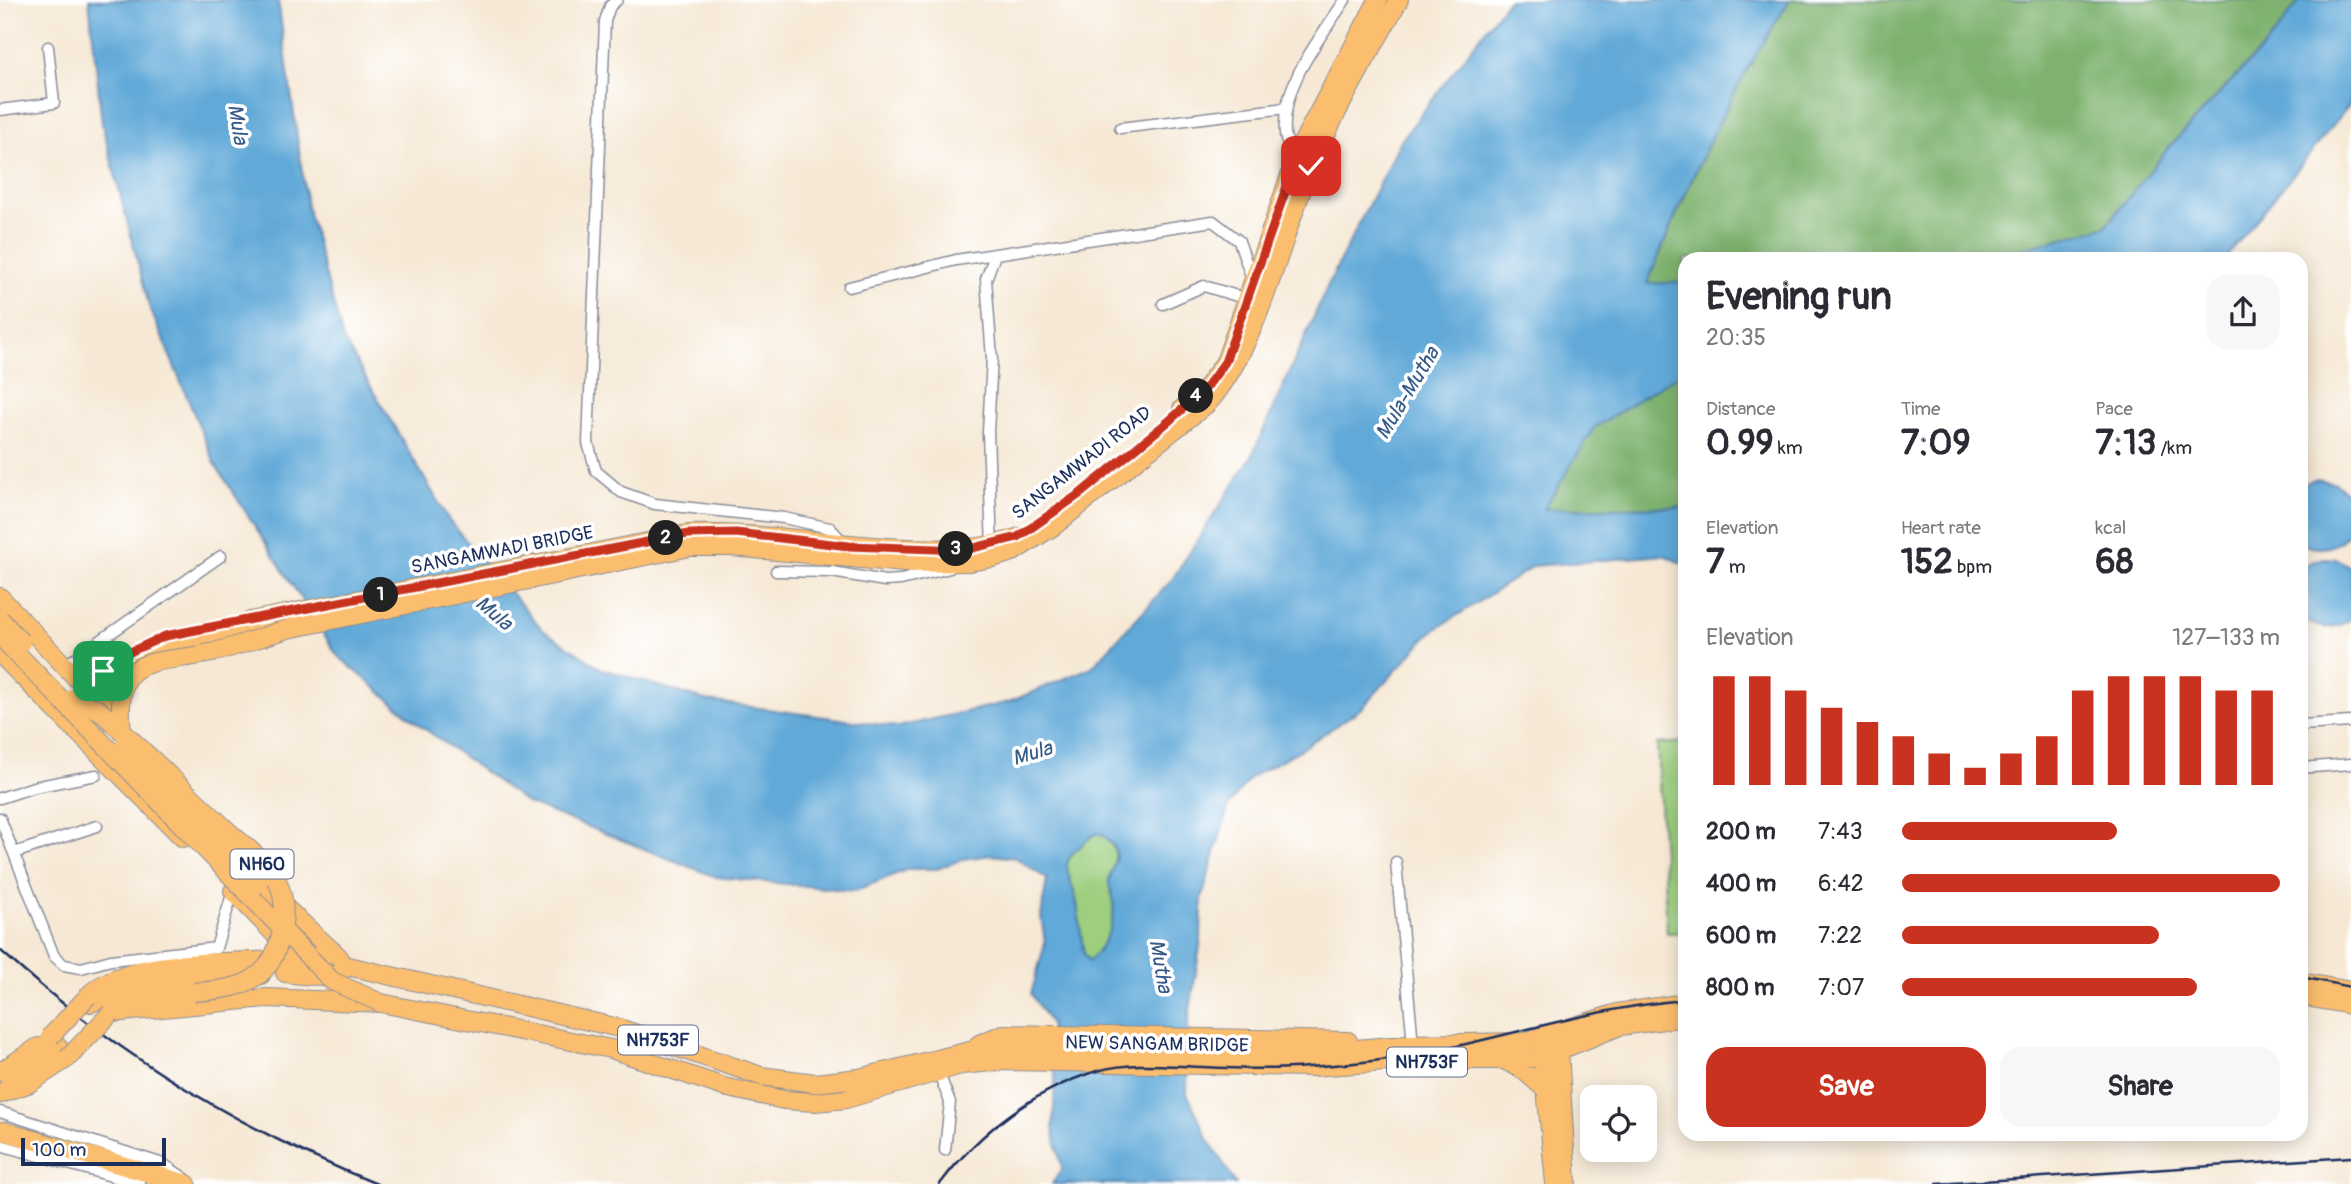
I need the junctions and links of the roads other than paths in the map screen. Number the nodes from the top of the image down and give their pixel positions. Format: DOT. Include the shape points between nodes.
graph roads {
  1 [pos="617,0"];
  2 [pos="1345,0"];
  3 [pos="1378,0"];
  4 [pos="1399,0"];
  5 [pos="48,47"];
  6 [pos="1286,108"];
  7 [pos="0,110"];
  8 [pos="1120,128"];
  9 [pos="1304,162"];
  10 [pos="995,255"];
  11 [pos="849,287"];
  12 [pos="1250,290"];
  13 [pos="1163,304"];
  14 [pos="656,546"];
  15 [pos="992,552"];
  16 [pos="848,553"];
  17 [pos="221,556"];
  18 [pos="967,556"];
  19 [pos="776,571"];
  20 [pos="0,597"];
  21 [pos="0,619"];
  22 [pos="288,629"];
  23 [pos="0,636"];
  24 [pos="0,654"];
  25 [pos="134,655"];
  26 [pos="64,666"];
  27 [pos="118,672"];
  28 [pos="71,703"];
  29 [pos="112,716"];
  30 [pos="2351,722"];
  31 [pos="2308,725"];
  32 [pos="122,731"];
  33 [pos="2351,764"];
  34 [pos="2308,767"];
  35 [pos="96,775"];
  36 [pos="0,798"];
  37 [pos="0,818"];
  38 [pos="97,826"];
  39 [pos="14,853"];
  40 [pos="1396,862"];
  41 [pos="265,889"];
  42 [pos="233,891"];
  43 [pos="270,930"];
  44 [pos="332,951"];
  45 [pos="247,962"];
  46 [pos="348,966"];
  47 [pos="300,969"];
  48 [pos="2308,983"];
  49 [pos="2351,991"];
  50 [pos="2308,997"];
  51 [pos="90,1000"];
  52 [pos="381,1003"];
  53 [pos="1678,1004"];
  54 [pos="2351,1005"];
  55 [pos="111,1013"];
  56 [pos="1678,1018"];
  57 [pos="1550,1035"];
  58 [pos="1413,1044"];
  59 [pos="58,1047"];
  60 [pos="1003,1048"];
  61 [pos="1311,1053"];
  62 [pos="1551,1054"];
  63 [pos="1343,1058"];
  64 [pos="1504,1060"];
  65 [pos="938,1071"];
  66 [pos="0,1072"];
  67 [pos="1546,1090"];
  68 [pos="2,1093"];
  69 [pos="0,1112"];
  70 [pos="2,1138"];
  71 [pos="945,1150"];
  72 [pos="140,1184"];
  73 [pos="190,1184"];
  74 [pos="1555,1184"];
  75 [pos="1567,1184"];
  1 -- 16 [label="street" via="610,6 605,35 588,443 596,471 621,492 655,504 784,518 830,528"];
  2 -- 6 [label="street" via="1307,58"];
  3 -- 9 [label="main road, SANGAMWADI ROAD"];
  4 -- 9 [label="main road, SANGAMWADI ROAD"];
  5 -- 7 [label="street" via="54,103"];
  6 -- 8 [label="street"];
  6 -- 9 [label="street" via="1284,136"];
  9 -- 12 [label="main road, SANGAMWADI ROAD"];
  9 -- 15 [label="main road, SANGAMWADI ROAD" via="1248,334 1221,387 1046,531 1013,552"];
  10 -- 11 [label="street"];
  10 -- 12 [label="street" via="1213,222 1238,241"];
  10 -- 15 [label="street" via="985,279 992,358 988,432"];
  12 -- 13 [label="street" via="1204,286"];
  12 -- 15 [label="main road, SANGAMWADI ROAD" via="1225,362 1206,388 1060,509"];
  14 -- 16 [label="main road, SANGAMWADI BRIDGE" via="688,534 736,533"];
  14 -- 22 [label="main road, SANGAMWADI BRIDGE"];
  14 -- 25 [label="main road, SANGAMWADI BRIDGE" via="165,636"];
  15 -- 18 [label="main road, SANGAMWADI ROAD"];
  16 -- 18 [label="main road, SANGAMWADI ROAD"];
  17 -- 26 [label="street"];
  18 -- 19 [label="street" via="901,580"];
  20 -- 26 [label="main road"];
  21 -- 28 [label="main road, bridge"];
  22 -- 25 [label="main road, SANGAMWADI BRIDGE, bridge" via="243,631"];
  22 -- 32 [label="main road, bridge" via="206,654 142,665 126,683"];
  23 -- 52 [label="main road, bridge" via="332,981"];
  24 -- 28 [label="main road, NH60"];
  25 -- 27 [label="main road, SANGAMWADI BRIDGE"];
  25 -- 28 [label="main road, SANGAMWADI BRIDGE"];
  26 -- 28 [label="main road"];
  27 -- 28 [label="main road, SANGAMWADI BRIDGE"];
  27 -- 29 [label="main road" via="110,700"];
  28 -- 29 [label="main road"];
  28 -- 32 [label="main road, bridge" via="99,710"];
  28 -- 41 [label="main road, bridge"];
  28 -- 42 [label="main road, NH60" via="120,776"];
  29 -- 41 [label="main road" via="268,876"];
  30 -- 31 [label="street"];
  32 -- 55 [label="main road, NH60, bridge" via="256,857 279,885 284,909 283,929 272,960 243,985 126,1003"];
  33 -- 34 [label="street"];
  35 -- 36 [label="street" via="34,786"];
  37 -- 39 [label="street"];
  38 -- 39 [label="street"];
  39 -- 42 [label="street" via="54,956 64,965 81,968 111,960 216,948"];
  40 -- 58 [label="street"];
  41 -- 44 [label="main road"];
  42 -- 43 [label="main road, NH60"];
  43 -- 45 [label="main road" via="265,947"];
  43 -- 47 [label="main road, NH60"];
  44 -- 46 [label="main road"];
  44 -- 47 [label="main road"];
  45 -- 47 [label="main road" via="283,960"];
  45 -- 51 [label="main road" via="146,970 102,984"];
  46 -- 47 [label="main road" via="335,974"];
  46 -- 60 [label="main road, NH753F" via="619,1028 727,1066 788,1081 859,1078 967,1051"];
  47 -- 51 [label="main road" via="155,980"];
  48 -- 49 [label="main road"];
  50 -- 54 [label="main road"];
  51 -- 59 [label="main road, bridge"];
  52 -- 55 [label="main road, bridge" via="267,998"];
  52 -- 65 [label="main road, NH753F" via="611,1049 724,1087 784,1100 846,1099"];
  53 -- 57 [label="main road, NH753F" via="1617,1013"];
  55 -- 59 [label="main road, bridge"];
  56 -- 62 [label="main road, NH753F" via="1620,1026"];
  57 -- 58 [label="main road, NH753F" via="1524,1042"];
  57 -- 62 [label="main road"];
  58 -- 61 [label="main road, NH753F"];
  58 -- 63 [label="main road, NH753F"];
  59 -- 66 [label="main road"];
  59 -- 68 [label="main road" via="30,1083"];
  60 -- 61 [label="main road, NEW SANGAM BRIDGE / NH753F"];
  60 -- 61 [label="main road, NEW SANGAM BRIDGE / NH753F"];
  60 -- 65 [label="main road, NH753F"];
  61 -- 63 [label="main road, NH753F"];
  62 -- 64 [label="main road, NH753F"];
  62 -- 67 [label="main road"];
  62 -- 75 [label="main road"];
  63 -- 64 [label="main road, NH753F"];
  64 -- 67 [label="main road"];
  65 -- 71 [label="street" via="950,1102"];
  67 -- 74 [label="main road"];
  69 -- 73 [label="street" via="163,1164"];
  70 -- 72 [label="street"];
  70 -- 73 [label="main road"];
}
